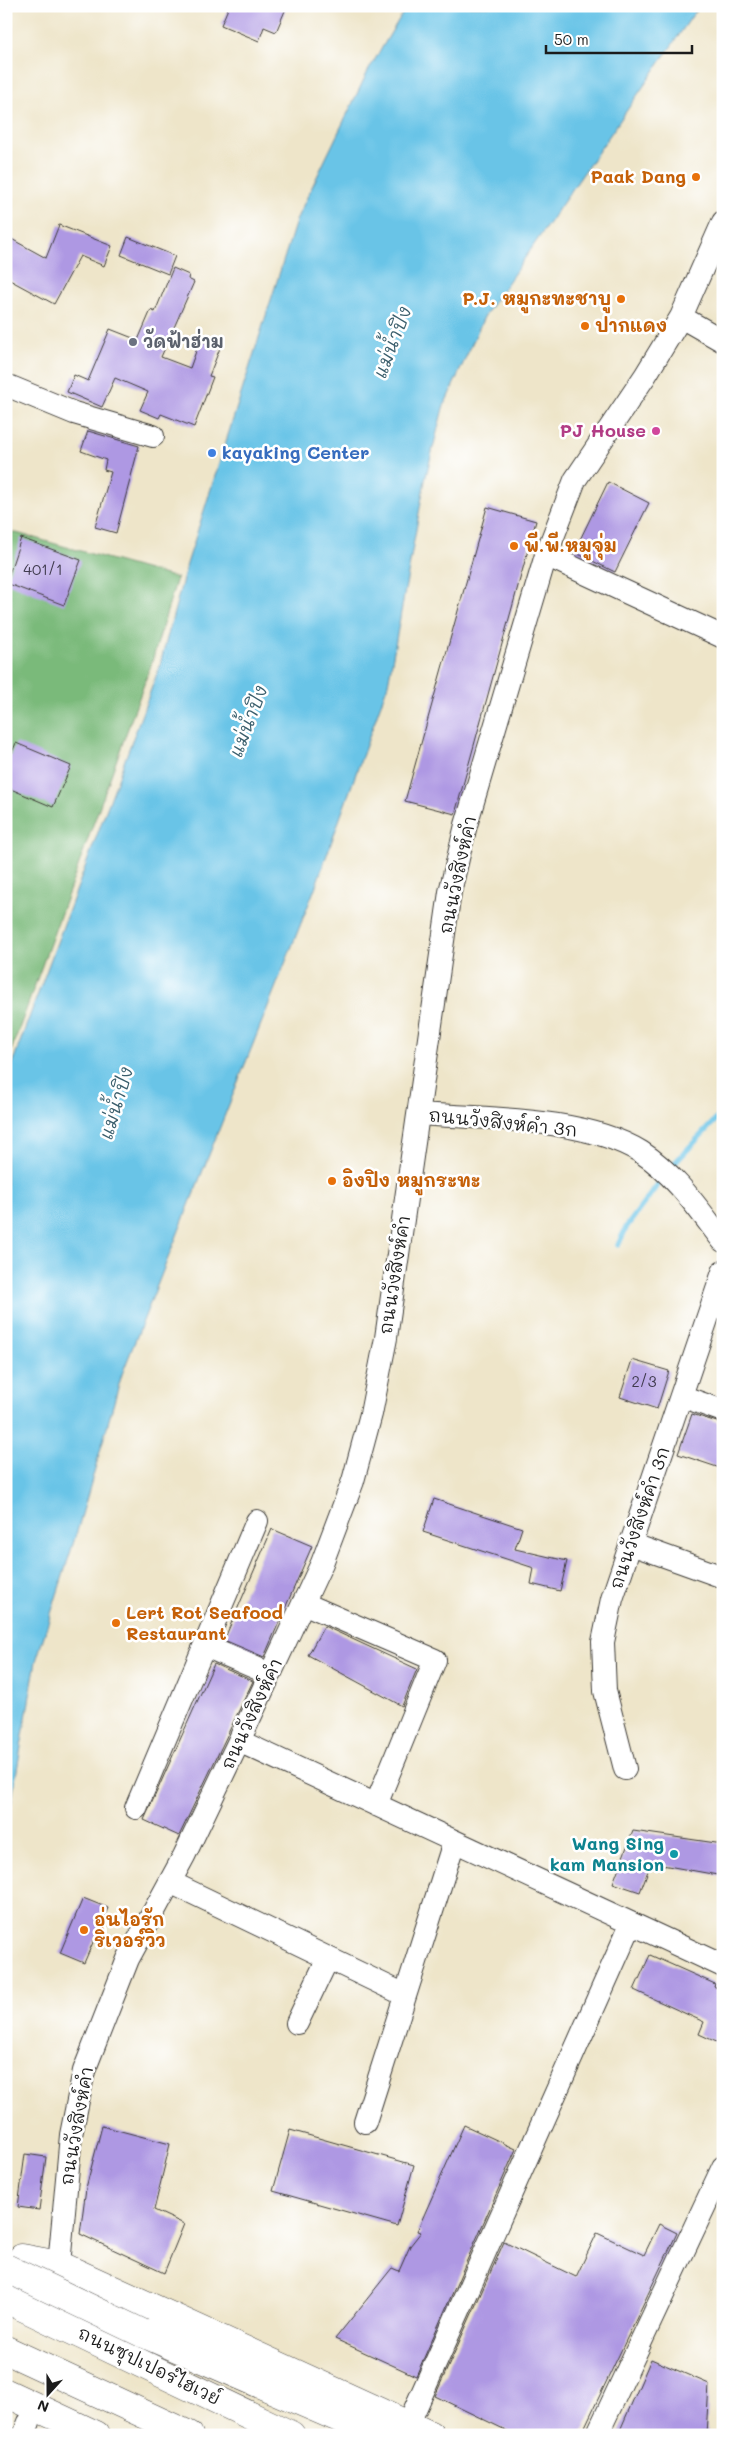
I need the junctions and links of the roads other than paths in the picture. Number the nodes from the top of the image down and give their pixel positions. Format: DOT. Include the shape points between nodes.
graph roads {
  1 [pos="723,222"];
  2 [pos="681,317"];
  3 [pos="723,341"];
  4 [pos="6,385"];
  5 [pos="153,436"];
  6 [pos="546,555"];
  7 [pos="723,638"];
  8 [pos="419,1114"];
  9 [pos="723,1241"];
  10 [pos="723,1272"];
  11 [pos="681,1396"];
  12 [pos="723,1411"];
  13 [pos="257,1521"];
  14 [pos="631,1544"];
  15 [pos="723,1577"];
  16 [pos="303,1602"];
  17 [pos="205,1646"];
  18 [pos="270,1674"];
  19 [pos="240,1741"];
  20 [pos="624,1769"];
  21 [pos="376,1805"];
  22 [pos="136,1808"];
  23 [pos="454,1842"];
  24 [pos="170,1882"];
  25 [pos="631,1924"];
  26 [pos="328,1958"];
  27 [pos="723,1966"];
  28 [pos="405,1995"];
  29 [pos="297,2023"];
  30 [pos="365,2122"];
  31 [pos="723,2167"];
  32 [pos="59,2265"];
  33 [pos="6,2268"];
  34 [pos="6,2274"];
  35 [pos="6,2299"];
  36 [pos="6,2350"];
  37 [pos="6,2393"];
  38 [pos="6,2406"];
  39 [pos="26,2428"];
  40 [pos="419,2430"];
  41 [pos="57,2435"];
  42 [pos="96,2435"];
  43 [pos="189,2435"];
  44 [pos="291,2435"];
  45 [pos="378,2435"];
  46 [pos="597,2435"];
  1 -- 2 [label="street, ถนนวังสิงห์คำ"];
  2 -- 3 [label="street"];
  2 -- 6 [label="street, ถนนวังสิงห์คำ" via="646,376 575,480"];
  4 -- 5 [label="street" via="74,413"];
  6 -- 7 [label="street"];
  6 -- 8 [label="street, ถนนวังสิงห์คำ" via="466,825 450,892"];
  8 -- 9 [label="street, ถนนวังสิงห์คำ 3ก" via="565,1126 610,1136 642,1153 677,1183"];
  8 -- 16 [label="street, ถนนวังสิงห์คำ" via="386,1338 371,1414 354,1481"];
  10 -- 11 [label="street, ถนนวังสิงห์คำ 3ก"];
  11 -- 12 [label="street"];
  11 -- 14 [label="street, ถนนวังสิงห์คำ 3ก"];
  13 -- 17 [label="street"];
  14 -- 15 [label="street"];
  14 -- 20 [label="street, ถนนวังสิงห์คำ 3ก" via="612,1599 603,1642 605,1690"];
  16 -- 18 [label="street, ถนนวังสิงห์คำ"];
  16 -- 21 [label="street" via="435,1660"];
  17 -- 18 [label="street"];
  17 -- 22 [label="street"];
  18 -- 19 [label="street, ถนนวังสิงห์คำ"];
  19 -- 21 [label="street"];
  19 -- 24 [label="street, ถนนวังสิงห์คำ"];
  21 -- 23 [label="street"];
  23 -- 25 [label="street"];
  23 -- 28 [label="street"];
  24 -- 26 [label="street"];
  24 -- 32 [label="street, ถนนวังสิงห์คำ" via="128,1959 84,2071 71,2135"];
  25 -- 27 [label="street"];
  25 -- 40 [label="street"];
  26 -- 28 [label="street"];
  26 -- 29 [label="street"];
  28 -- 30 [label="street"];
  31 -- 46 [label="street"];
  32 -- 34 [label="main road" via="22,2258"];
  32 -- 40 [label="main road"];
  33 -- 45 [label="main road, bridge" via="142,2333"];
  35 -- 44 [label="main road, ถนนซุปเปอร์ไฮเวย์"];
  36 -- 43 [label="main road"];
  37 -- 42 [label="main road"];
  38 -- 39 [label="main road"];
  39 -- 41 [label="main road"];
}
